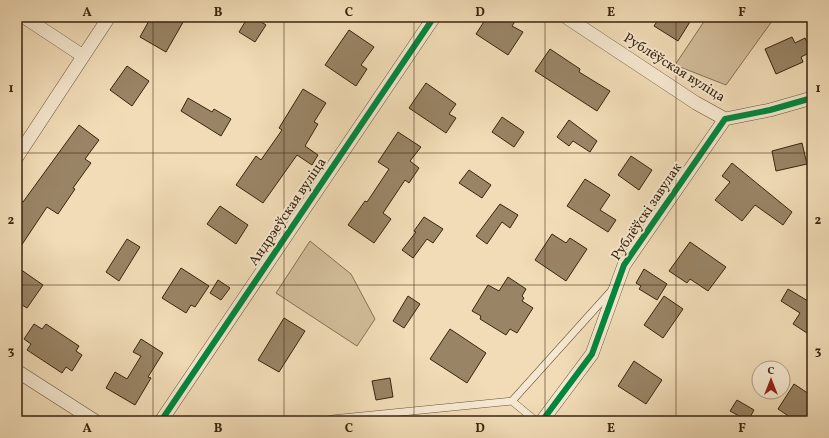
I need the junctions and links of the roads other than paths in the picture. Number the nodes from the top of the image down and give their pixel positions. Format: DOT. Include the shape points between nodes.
graph roads {
  1 [pos="24,17"];
  2 [pos="109,17"];
  3 [pos="434,17"];
  4 [pos="566,17"];
  5 [pos="83,56"];
  6 [pos="812,98"];
  7 [pos="725,119"];
  8 [pos="17,157"];
  9 [pos="617,285"];
  10 [pos="17,371"];
  11 [pos="512,401"];
  12 [pos="332,418"];
  13 [pos="95,421"];
  14 [pos="161,421"];
  15 [pos="536,421"];
  16 [pos="542,421"];
  1 -- 5 [label="street"];
  2 -- 5 [label="street"];
  3 -- 14 [label="street, Андрэеўская вуліца"];
  4 -- 7 [label="street, Рублёўская вуліца" via="696,103"];
  5 -- 8 [label="street"];
  6 -- 7 [label="street"];
  7 -- 9 [label="street, Рублёўскі завулак" via="624,265"];
  9 -- 11 [label="lane"];
  9 -- 16 [label="street, Рублёўскі завулак" via="592,354"];
  10 -- 13 [label="street"];
  11 -- 12 [label="lane"];
  11 -- 15 [label="lane"];
}
